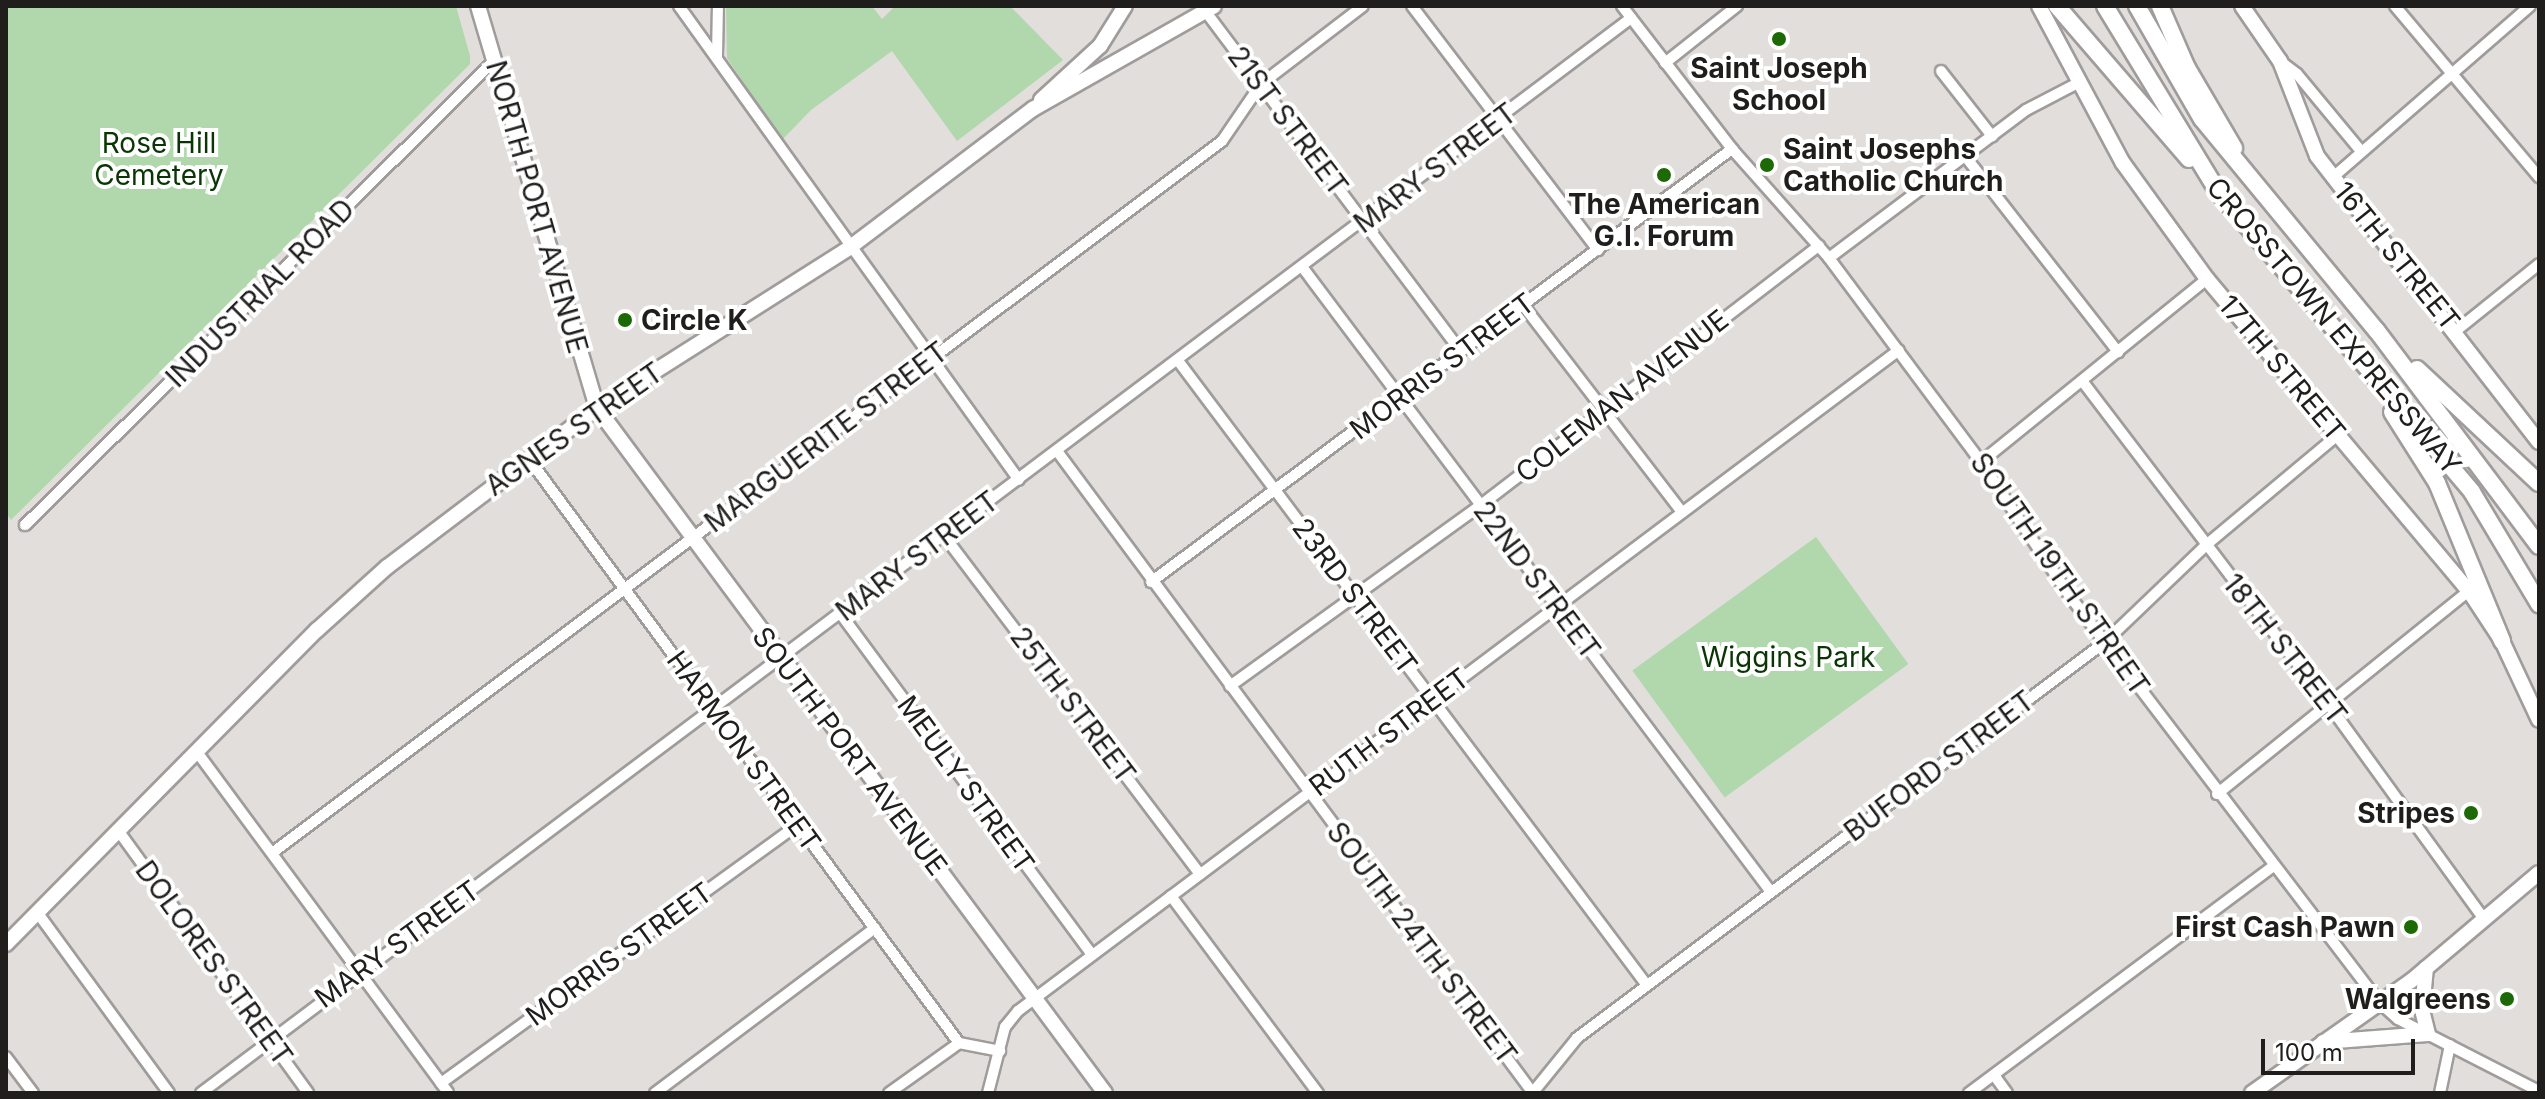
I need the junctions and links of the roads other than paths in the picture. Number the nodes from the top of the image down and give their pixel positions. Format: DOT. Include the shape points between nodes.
graph roads {
  1 [pos="478,6"];
  2 [pos="679,6"];
  3 [pos="718,6"];
  4 [pos="1125,6"];
  5 [pos="1363,6"];
  6 [pos="1412,6"];
  7 [pos="1622,6"];
  8 [pos="1737,6"];
  9 [pos="2039,6"];
  10 [pos="2057,6"];
  11 [pos="2105,6"];
  12 [pos="2137,6"];
  13 [pos="2160,6"];
  14 [pos="2242,6"];
  15 [pos="2395,6"];
  16 [pos="2530,6"];
  17 [pos="1208,8"];
  18 [pos="1631,18"];
  19 [pos="717,56"];
  20 [pos="495,60"];
  21 [pos="2280,61"];
  22 [pos="1665,63"];
  23 [pos="1941,71"];
  24 [pos="2451,74"];
  25 [pos="1261,84"];
  26 [pos="2076,84"];
  27 [pos="1033,109"];
  28 [pos="1499,119"];
  29 [pos="1992,136"];
  30 [pos="1732,149"];
  31 [pos="2361,151"];
  32 [pos="1965,156"];
  33 [pos="2539,177"];
  34 [pos="2249,178"];
  35 [pos="2332,178"];
  36 [pos="2217,190"];
  37 [pos="1364,222"];
  38 [pos="1819,246"];
  39 [pos="849,248"];
  40 [pos="1598,250"];
  41 [pos="1829,258"];
  42 [pos="2539,264"];
  43 [pos="1303,268"];
  44 [pos="2207,279"];
  45 [pos="1523,305"];
  46 [pos="2457,330"];
  47 [pos="2377,331"];
  48 [pos="1899,350"];
  49 [pos="1461,351"];
  50 [pos="2118,352"];
  51 [pos="931,359"];
  52 [pos="1179,362"];
  53 [pos="2361,363"];
  54 [pos="2083,382"];
  55 [pos="1400,397"];
  56 [pos="597,408"];
  57 [pos="1604,409"];
  58 [pos="2339,434"];
  59 [pos="2537,436"];
  60 [pos="1057,451"];
  61 [pos="529,459"];
  62 [pos="1981,462"];
  63 [pos="1019,480"];
  64 [pos="2539,483"];
  65 [pos="1276,489"];
  66 [pos="1481,505"];
  67 [pos="1682,512"];
  68 [pos="25,525"];
  69 [pos="945,537"];
  70 [pos="692,538"];
  71 [pos="2205,546"];
  72 [pos="2539,546"];
  73 [pos="1151,582"];
  74 [pos="625,589"];
  75 [pos="2469,591"];
  76 [pos="1356,597"];
  77 [pos="2539,604"];
  78 [pos="1557,606"];
  79 [pos="840,613"];
  80 [pos="2502,641"];
  81 [pos="2105,642"];
  82 [pos="780,658"];
  83 [pos="1230,686"];
  84 [pos="1433,699"];
  85 [pos="2329,705"];
  86 [pos="712,709"];
  87 [pos="2539,720"];
  88 [pos="197,752"];
  89 [pos="1309,792"];
  90 [pos="2217,794"];
  91 [pos="798,825"];
  92 [pos="120,833"];
  93 [pos="272,853"];
  94 [pos="2273,866"];
  95 [pos="2539,873"];
  96 [pos="1200,874"];
  97 [pos="1771,892"];
  98 [pos="1171,896"];
  99 [pos="37,912"];
  100 [pos="2483,918"];
  101 [pos="875,928"];
  102 [pos="6,944"];
  103 [pos="1092,955"];
  104 [pos="2426,968"];
  105 [pos="358,974"];
  106 [pos="1646,984"];
  107 [pos="1034,998"];
  108 [pos="2379,1002"];
  109 [pos="2428,1034"];
  110 [pos="268,1039"];
  111 [pos="2323,1042"];
  112 [pos="959,1043"];
  113 [pos="2450,1045"];
  114 [pos="1000,1051"];
  115 [pos="6,1057"];
  116 [pos="1994,1075"];
  117 [pos="441,1083"];
  118 [pos="2270,1087"];
  119 [pos="2539,1091"];
  120 [pos="1534,1092"];
  121 [pos="33,1093"];
  122 [pos="169,1093"];
  123 [pos="201,1093"];
  124 [pos="308,1093"];
  125 [pos="448,1093"];
  126 [pos="655,1093"];
  127 [pos="889,1093"];
  128 [pos="988,1093"];
  129 [pos="1105,1093"];
  130 [pos="1318,1093"];
  131 [pos="1969,1093"];
  132 [pos="2007,1093"];
  133 [pos="2252,1093"];
  134 [pos="2440,1093"];
  1 -- 20 [label="main road, NORTH PORT AVENUE"];
  2 -- 19 [label="street"];
  3 -- 19 [label="street"];
  4 -- 27 [label="main road" via="1100,46"];
  5 -- 25 [label="street, MARGUERITE STREET"];
  6 -- 28 [label="street"];
  7 -- 18 [label="street, SOUTH 19TH STREET"];
  8 -- 22 [label="street"];
  9 -- 26 [label="main road, 17TH STREET"];
  10 -- 36 [label="highway"];
  11 -- 36 [label="highway, CROSSTOWN EXPRESSWAY"];
  12 -- 34 [label="highway, CROSSTOWN EXPRESSWAY" via="2202,119"];
  13 -- 34 [label="highway" via="2187,68"];
  14 -- 21 [label="main road, 16TH STREET"];
  15 -- 24 [label="street"];
  16 -- 24 [label="street"];
  17 -- 25 [label="street, 21ST STREET"];
  17 -- 27 [label="main road, AGNES STREET"];
  18 -- 22 [label="street, SOUTH 19TH STREET"];
  18 -- 28 [label="street, MARY STREET"];
  19 -- 39 [label="street"];
  20 -- 56 [label="main road, NORTH PORT AVENUE"];
  20 -- 68 [label="street, INDUSTRIAL ROAD"];
  21 -- 31 [label="street, 16TH STREET"];
  21 -- 35 [label="main road, 16TH STREET" via="2304,128"];
  22 -- 30 [label="street, SOUTH 19TH STREET"];
  23 -- 29 [label="street"];
  24 -- 31 [label="street"];
  24 -- 33 [label="street"];
  25 -- 37 [label="street, 21ST STREET"];
  25 -- 51 [label="street, MARGUERITE STREET" via="1222,141"];
  26 -- 29 [label="street"];
  26 -- 44 [label="main road, 17TH STREET" via="2123,163"];
  27 -- 39 [label="main road, AGNES STREET"];
  28 -- 37 [label="street, MARY STREET"];
  28 -- 40 [label="street"];
  29 -- 32 [label="street"];
  30 -- 38 [label="street, SOUTH 19TH STREET"];
  30 -- 40 [label="street, MORRIS STREET"];
  31 -- 35 [label="street"];
  32 -- 41 [label="street"];
  32 -- 50 [label="street"];
  34 -- 47 [label="highway, CROSSTOWN EXPRESSWAY"];
  35 -- 46 [label="main road, 16TH STREET"];
  36 -- 53 [label="highway, CROSSTOWN EXPRESSWAY"];
  37 -- 43 [label="street, MARY STREET"];
  37 -- 49 [label="street, 21ST STREET"];
  38 -- 41 [label="street, SOUTH 19TH STREET"];
  38 -- 57 [label="street, COLEMAN AVENUE"];
  39 -- 51 [label="street"];
  39 -- 56 [label="main road, AGNES STREET"];
  40 -- 45 [label="street, MORRIS STREET"];
  41 -- 48 [label="street, SOUTH 19TH STREET"];
  42 -- 46 [label="street"];
  43 -- 52 [label="street, MARY STREET"];
  43 -- 55 [label="street, 22ND STREET"];
  44 -- 50 [label="street"];
  44 -- 58 [label="main road, 17TH STREET"];
  45 -- 49 [label="street, MORRIS STREET"];
  45 -- 57 [label="street"];
  46 -- 59 [label="main road, 16TH STREET"];
  47 -- 64 [label="highway"];
  47 -- 72 [label="highway, CROSSTOWN EXPRESSWAY"];
  48 -- 62 [label="street, SOUTH 19TH STREET"];
  48 -- 67 [label="street, RUTH STREET"];
  49 -- 55 [label="street, MORRIS STREET"];
  50 -- 54 [label="street"];
  51 -- 63 [label="street"];
  51 -- 70 [label="street, MARGUERITE STREET"];
  52 -- 60 [label="street, MARY STREET"];
  52 -- 65 [label="street, 23RD STREET"];
  53 -- 77 [label="highway, CROSSTOWN EXPRESSWAY" via="2472,492"];
  53 -- 80 [label="highway" via="2437,483"];
  54 -- 62 [label="street"];
  54 -- 71 [label="street, 18TH STREET"];
  55 -- 65 [label="street, MORRIS STREET"];
  55 -- 66 [label="street, 22ND STREET"];
  56 -- 61 [label="main road, AGNES STREET"];
  56 -- 70 [label="main road, SOUTH PORT AVENUE"];
  57 -- 66 [label="street, COLEMAN AVENUE"];
  57 -- 67 [label="street"];
  58 -- 71 [label="street, BUFORD STREET"];
  58 -- 75 [label="main road, 17TH STREET"];
  60 -- 63 [label="street, MARY STREET"];
  60 -- 73 [label="street, SOUTH 24TH STREET"];
  61 -- 74 [label="street, HARMON STREET"];
  61 -- 88 [label="main road, AGNES STREET" via="349,600"];
  62 -- 81 [label="street, SOUTH 19TH STREET"];
  63 -- 69 [label="street, MARY STREET"];
  65 -- 73 [label="street, MORRIS STREET"];
  65 -- 76 [label="street, 23RD STREET"];
  66 -- 76 [label="street, COLEMAN AVENUE"];
  66 -- 78 [label="street, 22ND STREET"];
  67 -- 78 [label="street, RUTH STREET"];
  69 -- 79 [label="street, MARY STREET"];
  69 -- 96 [label="street, 25TH STREET"];
  70 -- 74 [label="street, MARGUERITE STREET"];
  70 -- 82 [label="main road, SOUTH PORT AVENUE"];
  71 -- 81 [label="street, BUFORD STREET"];
  71 -- 85 [label="street, 18TH STREET"];
  73 -- 83 [label="street, SOUTH 24TH STREET"];
  74 -- 86 [label="street, HARMON STREET"];
  74 -- 93 [label="street, MARGUERITE STREET"];
  75 -- 80 [label="main road, 17TH STREET"];
  75 -- 85 [label="street"];
  76 -- 83 [label="street, COLEMAN AVENUE"];
  76 -- 84 [label="street, 23RD STREET"];
  78 -- 84 [label="street, RUTH STREET"];
  78 -- 97 [label="street, 22ND STREET"];
  79 -- 82 [label="street, MARY STREET"];
  79 -- 103 [label="street, MEULY STREET"];
  80 -- 87 [label="main road, 17TH STREET"];
  81 -- 90 [label="street, SOUTH 19TH STREET"];
  81 -- 97 [label="street, BUFORD STREET"];
  82 -- 86 [label="street, MARY STREET"];
  82 -- 107 [label="main road, SOUTH PORT AVENUE"];
  83 -- 89 [label="street, SOUTH 24TH STREET"];
  84 -- 89 [label="street, RUTH STREET"];
  84 -- 106 [label="street, 23RD STREET"];
  85 -- 90 [label="street"];
  85 -- 100 [label="street, 18TH STREET"];
  86 -- 91 [label="street, HARMON STREET"];
  86 -- 105 [label="street, MARY STREET"];
  88 -- 92 [label="main road, AGNES STREET"];
  88 -- 93 [label="street"];
  89 -- 96 [label="street, RUTH STREET"];
  89 -- 120 [label="street, SOUTH 24TH STREET"];
  90 -- 94 [label="street, SOUTH 19TH STREET"];
  91 -- 101 [label="street, HARMON STREET"];
  91 -- 117 [label="street, MORRIS STREET"];
  92 -- 99 [label="main road, AGNES STREET"];
  92 -- 110 [label="street, DOLORES STREET"];
  93 -- 105 [label="street"];
  94 -- 108 [label="street, SOUTH 19TH STREET"];
  94 -- 116 [label="street"];
  95 -- 100 [label="main road"];
  96 -- 98 [label="street, RUTH STREET"];
  97 -- 106 [label="street, BUFORD STREET"];
  98 -- 103 [label="street, RUTH STREET"];
  98 -- 130 [label="street"];
  99 -- 102 [label="main road, AGNES STREET"];
  99 -- 122 [label="street"];
  100 -- 104 [label="main road"];
  101 -- 112 [label="street, HARMON STREET"];
  101 -- 126 [label="street"];
  103 -- 107 [label="street, RUTH STREET"];
  104 -- 108 [label="main road"];
  104 -- 109 [label="main road" via="2422,1010"];
  105 -- 110 [label="street, MARY STREET"];
  105 -- 117 [label="street"];
  106 -- 120 [label="street, BUFORD STREET" via="1577,1038"];
  107 -- 114 [label="street, RUTH STREET" via="1011,1017"];
  107 -- 129 [label="main road, SOUTH PORT AVENUE"];
  108 -- 109 [label="street, SOUTH 19TH STREET"];
  108 -- 111 [label="main road"];
  109 -- 111 [label="main road"];
  109 -- 113 [label="street, SOUTH 19TH STREET"];
  110 -- 123 [label="street, MARY STREET"];
  110 -- 124 [label="street, DOLORES STREET"];
  111 -- 118 [label="main road"];
  112 -- 114 [label="street"];
  112 -- 127 [label="street"];
  113 -- 119 [label="street, SOUTH 19TH STREET"];
  113 -- 134 [label="street"];
  114 -- 128 [label="street, RUTH STREET"];
  115 -- 121 [label="street"];
  116 -- 131 [label="street"];
  116 -- 132 [label="street"];
  117 -- 125 [label="street"];
  118 -- 133 [label="main road"];
}
